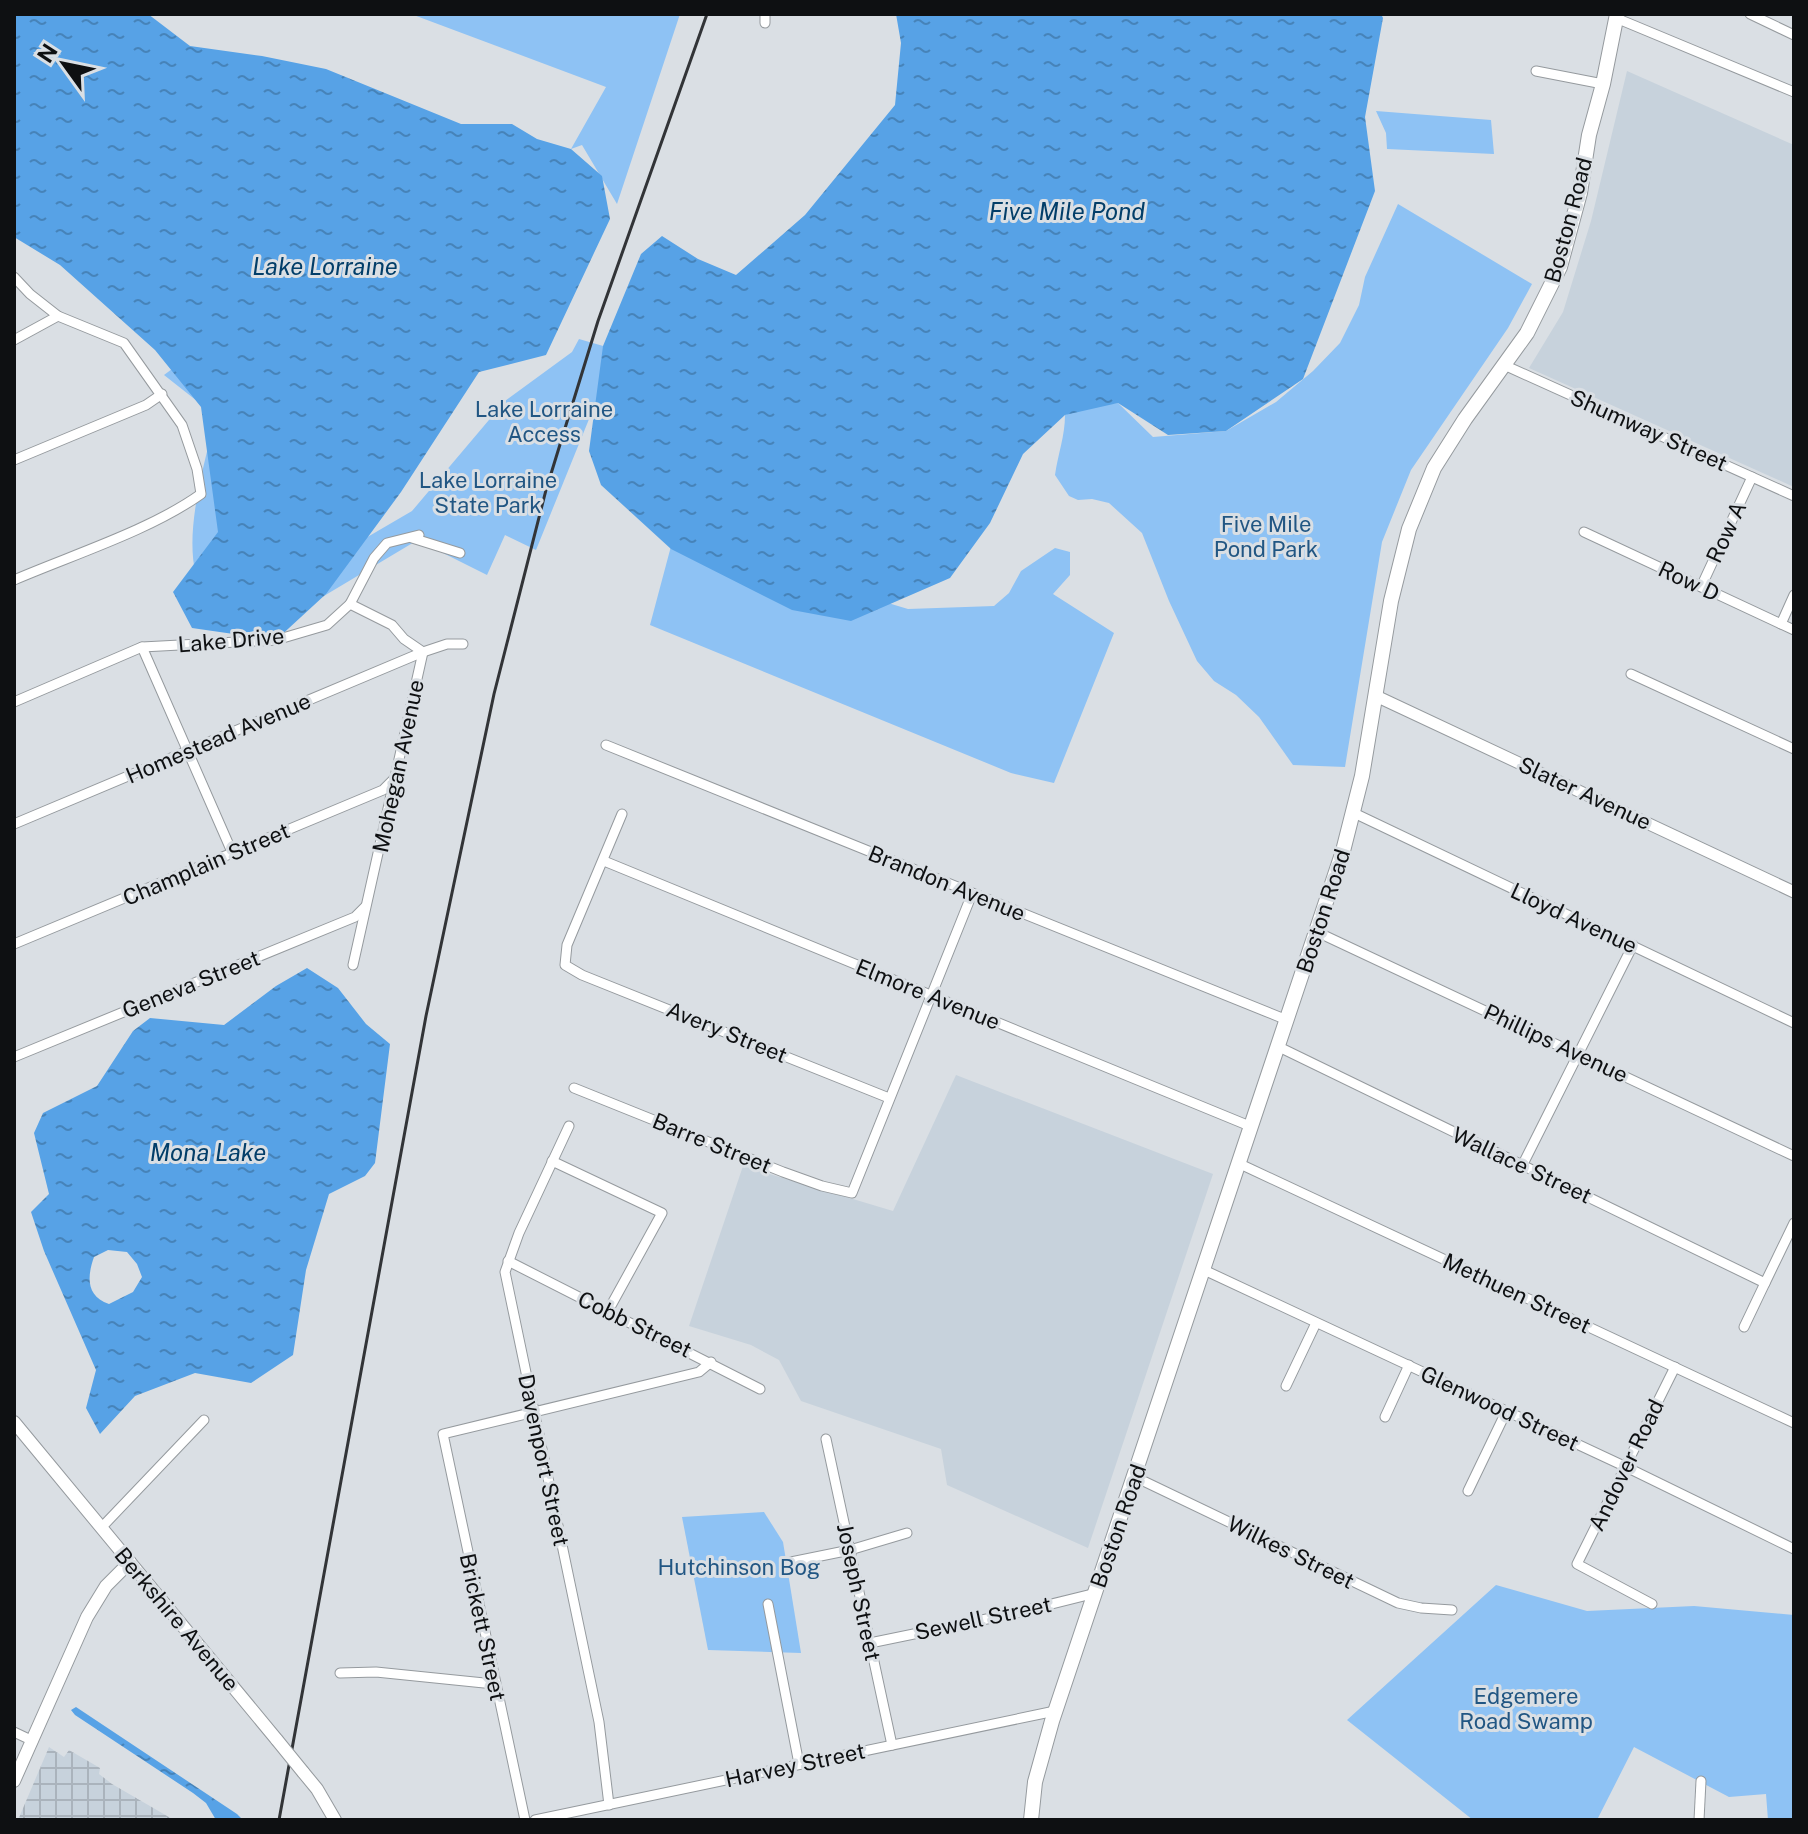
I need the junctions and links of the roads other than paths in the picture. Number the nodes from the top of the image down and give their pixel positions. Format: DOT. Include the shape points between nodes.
graph roads {
  1 [pos="1750,14"];
  2 [pos="1616,16"];
  3 [pos="1794,35"];
  4 [pos="1536,71"];
  5 [pos="1603,84"];
  6 [pos="1794,92"];
  7 [pos="14,277"];
  8 [pos="58,316"];
  9 [pos="14,340"];
  10 [pos="1504,365"];
  11 [pos="162,394"];
  12 [pos="14,460"];
  13 [pos="1752,477"];
  14 [pos="1794,496"];
  15 [pos="1584,532"];
  16 [pos="460,553"];
  17 [pos="14,580"];
  18 [pos="1701,587"];
  19 [pos="1794,595"];
  20 [pos="350,604"];
  21 [pos="1781,624"];
  22 [pos="1794,630"];
  23 [pos="463,644"];
  24 [pos="142,647"];
  25 [pos="423,652"];
  26 [pos="1631,674"];
  27 [pos="1376,696"];
  28 [pos="14,702"];
  29 [pos="606,745"];
  30 [pos="1794,749"];
  31 [pos="188,750"];
  32 [pos="394,779"];
  33 [pos="1354,813"];
  34 [pos="622,814"];
  35 [pos="14,824"];
  36 [pos="232,852"];
  37 [pos="604,861"];
  38 [pos="1794,892"];
  39 [pos="972,894"];
  40 [pos="365,907"];
  41 [pos="1317,932"];
  42 [pos="14,944"];
  43 [pos="1633,945"];
  44 [pos="353,965"];
  45 [pos="932,996"];
  46 [pos="1287,1020"];
  47 [pos="1794,1023"];
  48 [pos="1279,1047"];
  49 [pos="1578,1053"];
  50 [pos="14,1057"];
  51 [pos="574,1088"];
  52 [pos="889,1098"];
  53 [pos="569,1126"];
  54 [pos="1252,1127"];
  55 [pos="1794,1156"];
  56 [pos="552,1161"];
  57 [pos="1240,1164"];
  58 [pos="1522,1166"];
  59 [pos="1794,1223"];
  60 [pos="508,1261"];
  61 [pos="1204,1270"];
  62 [pos="1765,1283"];
  63 [pos="608,1311"];
  64 [pos="1316,1323"];
  65 [pos="1744,1327"];
  66 [pos="711,1362"];
  67 [pos="1409,1365"];
  68 [pos="1675,1367"];
  69 [pos="1286,1386"];
  70 [pos="760,1389"];
  71 [pos="533,1412"];
  72 [pos="1506,1412"];
  73 [pos="1385,1417"];
  74 [pos="204,1420"];
  75 [pos="14,1422"];
  76 [pos="1794,1423"];
  77 [pos="826,1439"];
  78 [pos="1624,1466"];
  79 [pos="1135,1477"];
  80 [pos="1468,1491"];
  81 [pos="101,1528"];
  82 [pos="907,1533"];
  83 [pos="1794,1549"];
  84 [pos="850,1550"];
  85 [pos="130,1562"];
  86 [pos="791,1562"];
  87 [pos="1096,1593"];
  88 [pos="768,1604"];
  89 [pos="1652,1604"];
  90 [pos="1452,1610"];
  91 [pos="870,1643"];
  92 [pos="340,1673"];
  93 [pos="494,1684"];
  94 [pos="1055,1711"];
  95 [pos="14,1732"];
  96 [pos="33,1741"];
  97 [pos="892,1745"];
  98 [pos="799,1764"];
  99 [pos="14,1781"];
  100 [pos="1701,1781"];
  101 [pos="609,1805"];
  102 [pos="335,1820"];
  103 [pos="525,1820"];
  104 [pos="535,1820"];
  105 [pos="1031,1820"];
  106 [pos="1699,1820"];
  1 -- 3 [label="street"];
  2 -- 5 [label="main road, Boston Road"];
  2 -- 6 [label="street"];
  4 -- 5 [label="street"];
  5 -- 10 [label="main road, Boston Road" via="1560,267 1527,333"];
  7 -- 8 [label="street"];
  8 -- 9 [label="street"];
  8 -- 11 [label="street" via="124,343"];
  10 -- 13 [label="street, Shumway Street"];
  10 -- 27 [label="main road, Boston Road" via="1451,440 1415,511 1397,572"];
  11 -- 12 [label="street"];
  11 -- 17 [label="street" via="182,425 201,494"];
  13 -- 14 [label="street, Shumway Street"];
  13 -- 18 [label="street, Row A"];
  15 -- 18 [label="street, Row D"];
  16 -- 20 [label="street, Lake Drive" via="416,536 387,543"];
  18 -- 21 [label="street, Row D"];
  19 -- 21 [label="street"];
  20 -- 24 [label="street, Lake Drive" via="327,625 276,640"];
  20 -- 25 [label="street, Mohegan Avenue" via="392,625"];
  21 -- 22 [label="street, Row D"];
  23 -- 25 [label="street, Homestead Avenue"];
  24 -- 28 [label="street"];
  24 -- 31 [label="street"];
  25 -- 31 [label="street, Homestead Avenue"];
  25 -- 32 [label="street, Mohegan Avenue"];
  26 -- 30 [label="street"];
  27 -- 33 [label="main road, Boston Road"];
  27 -- 38 [label="street, Slater Avenue"];
  29 -- 39 [label="street, Brandon Avenue"];
  31 -- 35 [label="street, Homestead Avenue"];
  31 -- 36 [label="street"];
  32 -- 36 [label="street, Champlain Street" via="383,790"];
  32 -- 40 [label="street, Mohegan Avenue"];
  33 -- 41 [label="main road, Boston Road"];
  33 -- 43 [label="street, Lloyd Avenue"];
  34 -- 37 [label="street"];
  36 -- 42 [label="street, Champlain Street"];
  37 -- 45 [label="street, Elmore Avenue"];
  37 -- 52 [label="street, Avery Street" via="567,945 565,965"];
  39 -- 45 [label="street"];
  39 -- 46 [label="street, Brandon Avenue"];
  40 -- 44 [label="street, Mohegan Avenue"];
  40 -- 50 [label="street, Geneva Street" via="355,917"];
  41 -- 46 [label="main road, Boston Road"];
  41 -- 49 [label="street, Phillips Avenue"];
  43 -- 47 [label="street, Lloyd Avenue"];
  43 -- 49 [label="street"];
  45 -- 52 [label="street"];
  45 -- 54 [label="street, Elmore Avenue"];
  46 -- 48 [label="main road, Boston Road"];
  48 -- 54 [label="main road, Boston Road"];
  48 -- 58 [label="street, Wallace Street"];
  49 -- 55 [label="street, Phillips Avenue"];
  49 -- 58 [label="street"];
  51 -- 52 [label="street, Barre Street" via="783,1172 852,1193"];
  53 -- 56 [label="street, Davenport Street"];
  54 -- 57 [label="main road, Boston Road"];
  56 -- 60 [label="street, Davenport Street"];
  56 -- 63 [label="street" via="662,1213"];
  57 -- 61 [label="main road, Boston Road"];
  57 -- 68 [label="street, Methuen Street"];
  58 -- 62 [label="street, Wallace Street"];
  59 -- 62 [label="street"];
  60 -- 63 [label="street, Cobb Street"];
  60 -- 71 [label="street, Davenport Street" via="505,1272"];
  61 -- 64 [label="street, Glenwood Street"];
  61 -- 79 [label="main road, Boston Road"];
  62 -- 65 [label="street"];
  63 -- 66 [label="street, Cobb Street"];
  64 -- 67 [label="street, Glenwood Street"];
  64 -- 69 [label="street"];
  66 -- 70 [label="street, Cobb Street"];
  66 -- 71 [label="street" via="699,1372"];
  67 -- 72 [label="street, Glenwood Street"];
  67 -- 73 [label="street"];
  68 -- 76 [label="street, Methuen Street"];
  68 -- 78 [label="street, Andover Road"];
  71 -- 93 [label="street, Brickett Street" via="443,1434"];
  71 -- 101 [label="street, Davenport Street" via="599,1722"];
  72 -- 78 [label="street, Glenwood Street"];
  72 -- 80 [label="street"];
  74 -- 81 [label="street"];
  75 -- 81 [label="main road, Berkshire Avenue"];
  77 -- 84 [label="street, Joseph Street"];
  78 -- 83 [label="street, Glenwood Street"];
  78 -- 89 [label="street, Andover Road" via="1577,1564"];
  79 -- 87 [label="main road, Boston Road"];
  79 -- 90 [label="street, Wilkes Street" via="1398,1603"];
  81 -- 85 [label="main road, Berkshire Avenue"];
  82 -- 84 [label="street"];
  84 -- 86 [label="street"];
  84 -- 91 [label="street, Joseph Street"];
  85 -- 96 [label="main road" via="101,1592 87,1617"];
  85 -- 102 [label="main road, Berkshire Avenue, bridge" via="317,1789"];
  87 -- 91 [label="street, Sewell Street"];
  87 -- 94 [label="main road, Boston Road"];
  88 -- 98 [label="street"];
  91 -- 97 [label="street, Joseph Street"];
  92 -- 93 [label="street"];
  93 -- 103 [label="street, Brickett Street"];
  94 -- 97 [label="street, Harvey Street"];
  94 -- 105 [label="main road, Boston Road" via="1035,1782"];
  95 -- 96 [label="street"];
  96 -- 99 [label="main road"];
  97 -- 98 [label="street, Harvey Street"];
  98 -- 101 [label="street, Harvey Street"];
  100 -- 106 [label="street"];
  101 -- 104 [label="street, Harvey Street"];
}
